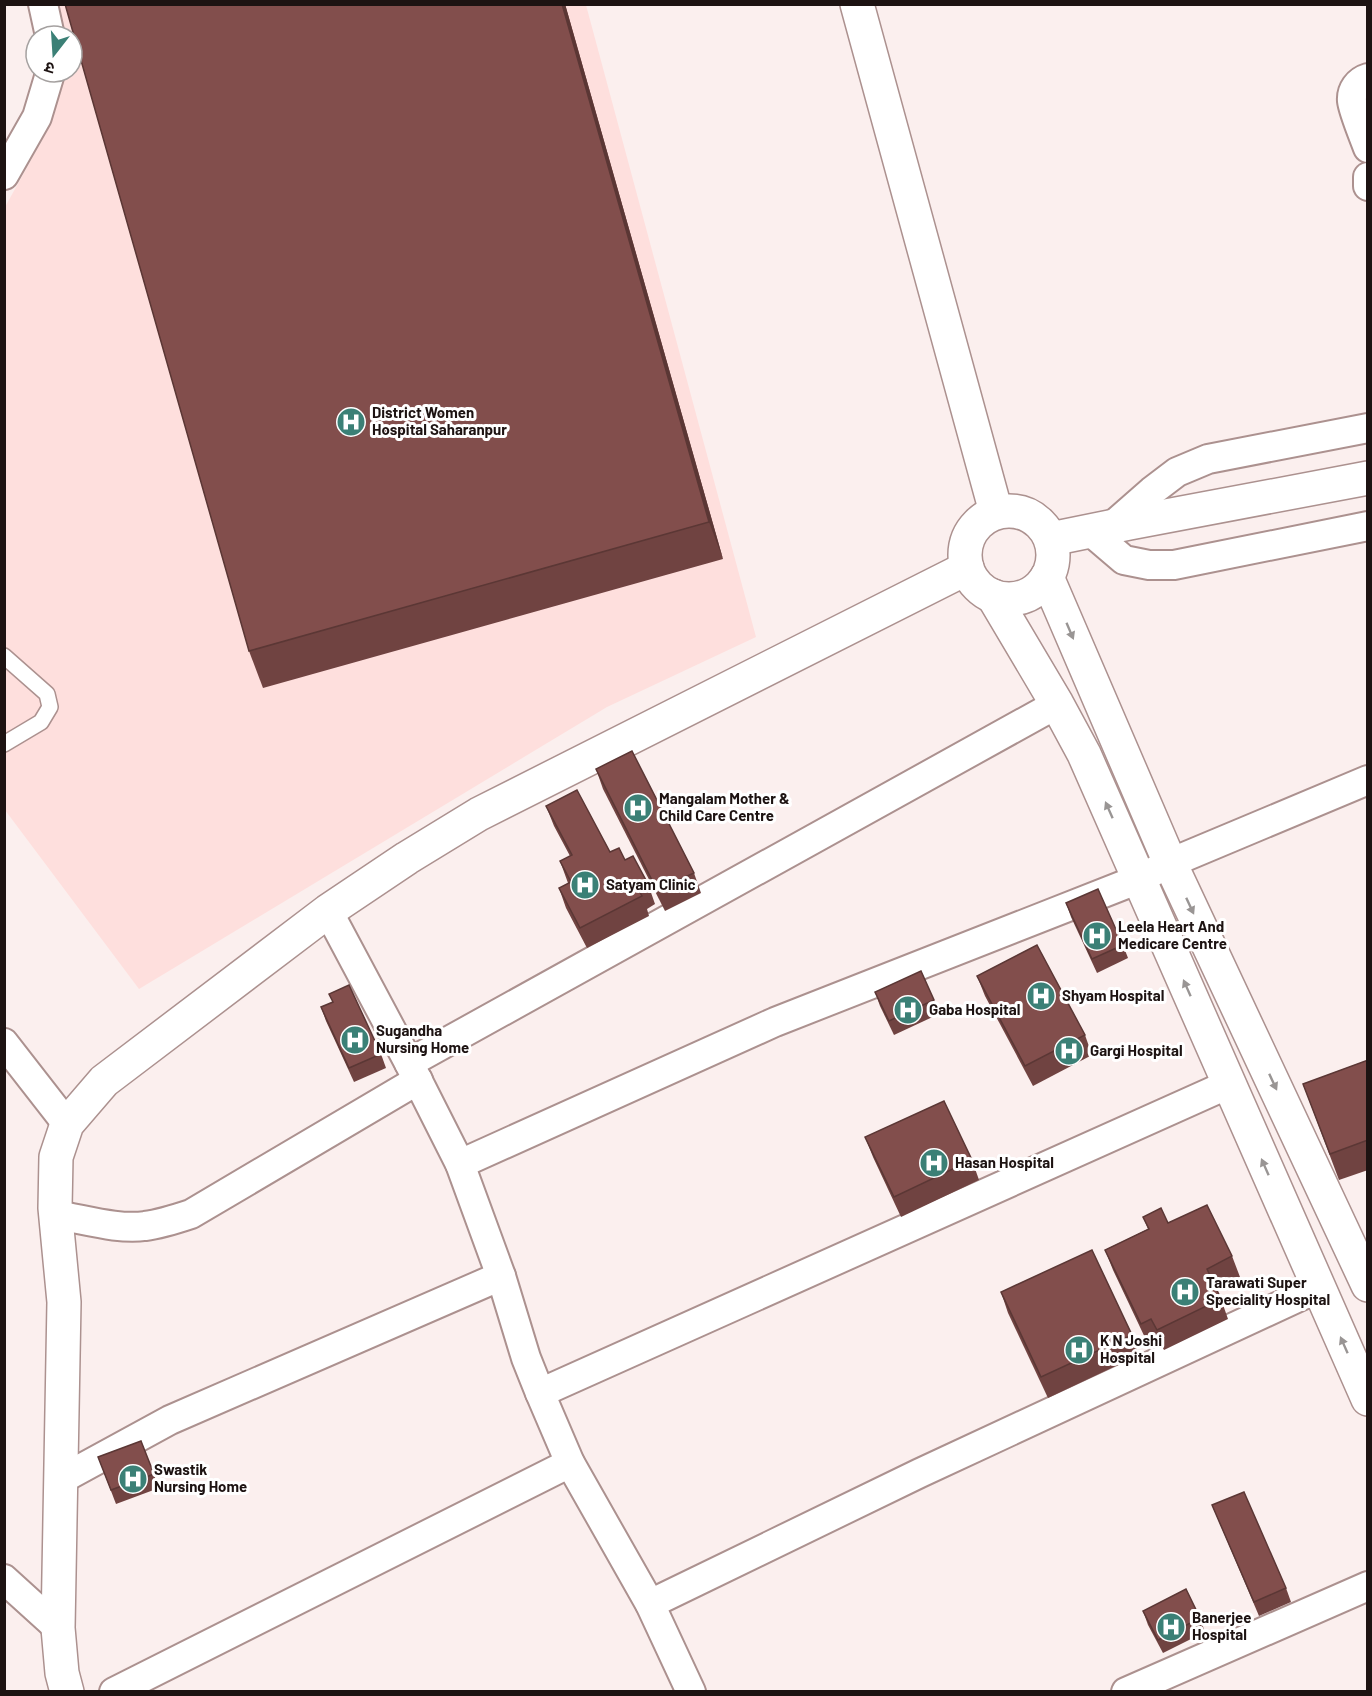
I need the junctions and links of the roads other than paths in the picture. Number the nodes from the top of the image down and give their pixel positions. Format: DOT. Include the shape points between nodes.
graph roads {
  1 [pos="43,4"];
  2 [pos="857,4"];
  3 [pos="47,24"];
  4 [pos="1368,78"];
  5 [pos="47,84"];
  6 [pos="1368,148"];
  7 [pos="4,175"];
  8 [pos="1368,177"];
  9 [pos="1368,186"];
  10 [pos="1368,428"];
  11 [pos="1368,478"];
  12 [pos="996,512"];
  13 [pos="1368,526"];
  14 [pos="1100,529"];
  15 [pos="1050,539"];
  16 [pos="966,568"];
  17 [pos="1047,577"];
  18 [pos="993,596"];
  19 [pos="4,656"];
  20 [pos="1058,704"];
  21 [pos="4,744"];
  22 [pos="1368,780"];
  23 [pos="1170,863"];
  24 [pos="1139,879"];
  25 [pos="328,911"];
  26 [pos="4,1043"];
  27 [pos="413,1071"];
  28 [pos="1229,1084"];
  29 [pos="67,1124"];
  30 [pos="460,1164"];
  31 [pos="56,1215"];
  32 [pos="501,1276"];
  33 [pos="1366,1276"];
  34 [pos="1318,1288"];
  35 [pos="540,1393"];
  36 [pos="1368,1399"];
  37 [pos="570,1463"];
  38 [pos="60,1480"];
  39 [pos="4,1579"];
  40 [pos="1368,1586"];
  41 [pos="650,1604"];
  42 [pos="58,1628"];
  43 [pos="67,1692"];
  44 [pos="114,1692"];
  45 [pos="692,1692"];
  46 [pos="1126,1692"];
  1 -- 3 [label="street"];
  2 -- 12 [label="main road"];
  4 -- 6 [label="street" via="1354,87 1352,100"];
  5 -- 7 [label="street" via="37,117"];
  8 -- 9 [label="street"];
  10 -- 14 [label="street" via="1208,459 1177,472"];
  11 -- 14 [label="main road"];
  12 -- 15 [label="main road" via="1009,510 1035,518"];
  12 -- 16 [label="main road" via="983,518 967,540"];
  13 -- 14 [label="street" via="1174,565 1149,566 1124,560"];
  14 -- 15 [label="main road"];
  15 -- 17 [label="main road" via="1052,565"];
  16 -- 18 [label="main road" via="972,579"];
  16 -- 25 [label="main road" via="480,814"];
  17 -- 18 [label="main road" via="1030,594 1005,599"];
  17 -- 23 [label="main road, one-way"];
  18 -- 20 [label="main road"];
  19 -- 21 [label="lane" via="47,694 50,707 41,722"];
  24 -- 20 [label="main road, one-way"];
  20 -- 27 [label="street"];
  22 -- 23 [label="street"];
  23 -- 24 [label="street"];
  23 -- 33 [label="main road, one-way"];
  28 -- 24 [label="main road, one-way"];
  24 -- 30 [label="street" via="776,1022"];
  25 -- 27 [label="street"];
  25 -- 29 [label="main road" via="104,1081"];
  26 -- 29 [label="street"];
  27 -- 30 [label="street"];
  27 -- 31 [label="street" via="191,1214 144,1227"];
  34 -- 28 [label="main road, one-way"];
  28 -- 35 [label="street"];
  29 -- 31 [label="main road" via="56,1157"];
  30 -- 32 [label="street"];
  31 -- 38 [label="main road" via="64,1302"];
  32 -- 35 [label="street"];
  32 -- 38 [label="street" via="170,1420"];
  36 -- 34 [label="main road, one-way"];
  34 -- 41 [label="street"];
  35 -- 37 [label="street"];
  37 -- 41 [label="street"];
  37 -- 44 [label="street"];
  38 -- 42 [label="main road"];
  39 -- 42 [label="street"];
  40 -- 46 [label="street"];
  41 -- 45 [label="street"];
  42 -- 43 [label="main road"];
}
